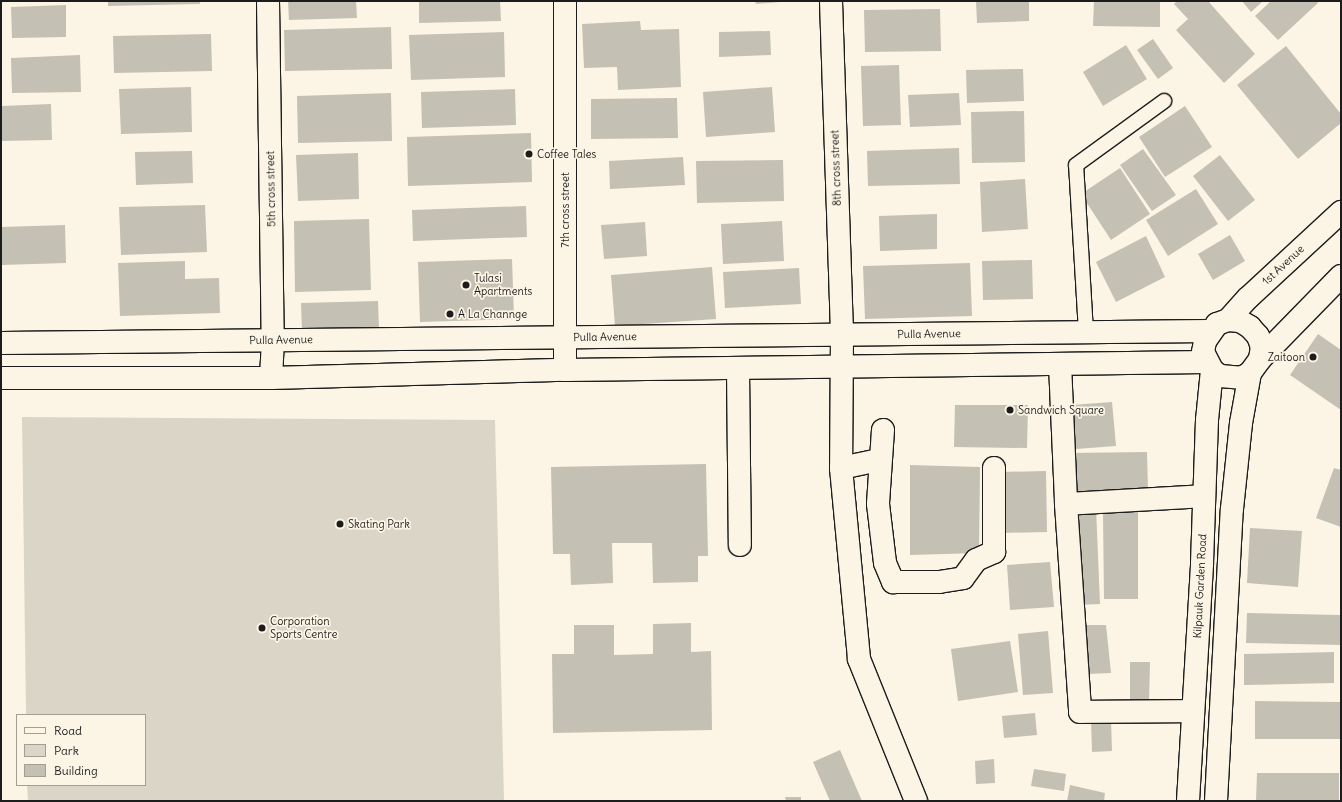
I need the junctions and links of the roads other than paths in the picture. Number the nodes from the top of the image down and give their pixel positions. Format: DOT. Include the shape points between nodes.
graph roads {
  1 [pos="268,1"];
  2 [pos="564,1"];
  3 [pos="831,1"];
  4 [pos="1164,101"];
  5 [pos="1341,212"];
  6 [pos="1341,276"];
  7 [pos="1228,320"];
  8 [pos="1086,332"];
  9 [pos="1209,332"];
  10 [pos="842,335"];
  11 [pos="566,338"];
  12 [pos="273,340"];
  13 [pos="1,343"];
  14 [pos="1060,364"];
  15 [pos="1209,366"];
  16 [pos="1255,366"];
  17 [pos="842,367"];
  18 [pos="738,368"];
  19 [pos="565,370"];
  20 [pos="1,378"];
  21 [pos="271,378"];
  22 [pos="883,430"];
  23 [pos="880,460"];
  24 [pos="841,468"];
  25 [pos="994,468"];
  26 [pos="1204,496"];
  27 [pos="1066,504"];
  28 [pos="740,545"];
  29 [pos="885,564"];
  30 [pos="852,574"];
  31 [pos="1193,711"];
  32 [pos="916,801"];
  33 [pos="1188,801"];
  34 [pos="1216,801"];
  1 -- 12 [label="street, 5th cross street"];
  2 -- 11 [label="street, 7th cross street"];
  3 -- 10 [label="street, 8th cross street"];
  4 -- 8 [label="lane" via="1076,166"];
  5 -- 7 [label="street, 1st Avenue" via="1248,298"];
  6 -- 16 [label="street"];
  7 -- 9 [label="street"];
  7 -- 16 [label="street" via="1240,321 1258,336 1262,347"];
  8 -- 9 [label="street, Pulla Avenue"];
  8 -- 10 [label="street, Pulla Avenue"];
  9 -- 15 [label="street" via="1204,341"];
  10 -- 11 [label="street, Pulla Avenue"];
  10 -- 17 [label="street, 8th cross street"];
  11 -- 12 [label="street, Pulla Avenue"];
  11 -- 19 [label="street, 7th cross street"];
  12 -- 13 [label="street, Pulla Avenue"];
  12 -- 21 [label="street, 5th cross street"];
  14 -- 15 [label="street"];
  14 -- 17 [label="street"];
  14 -- 27 [label="street"];
  15 -- 16 [label="street" via="1230,379 1241,378"];
  15 -- 26 [label="street, Kilpauk Garden Road"];
  16 -- 34 [label="street" via="1241,423 1232,509"];
  17 -- 18 [label="street"];
  17 -- 24 [label="street, 8th cross street"];
  18 -- 19 [label="street"];
  18 -- 28 [label="street"];
  19 -- 21 [label="street"];
  20 -- 21 [label="street"];
  22 -- 23 [label="street"];
  23 -- 24 [label="street"];
  23 -- 29 [label="street" via="878,504"];
  24 -- 30 [label="street, 8th cross street"];
  25 -- 29 [label="street" via="994,552 976,560 963,578 939,582 893,582"];
  26 -- 27 [label="street"];
  26 -- 31 [label="street, Kilpauk Garden Road"];
  27 -- 31 [label="street" via="1080,712"];
  29 -- 30 [label="street"];
  30 -- 32 [label="street, 8th cross street" via="859,659"];
  31 -- 33 [label="street, Kilpauk Garden Road"];
}
